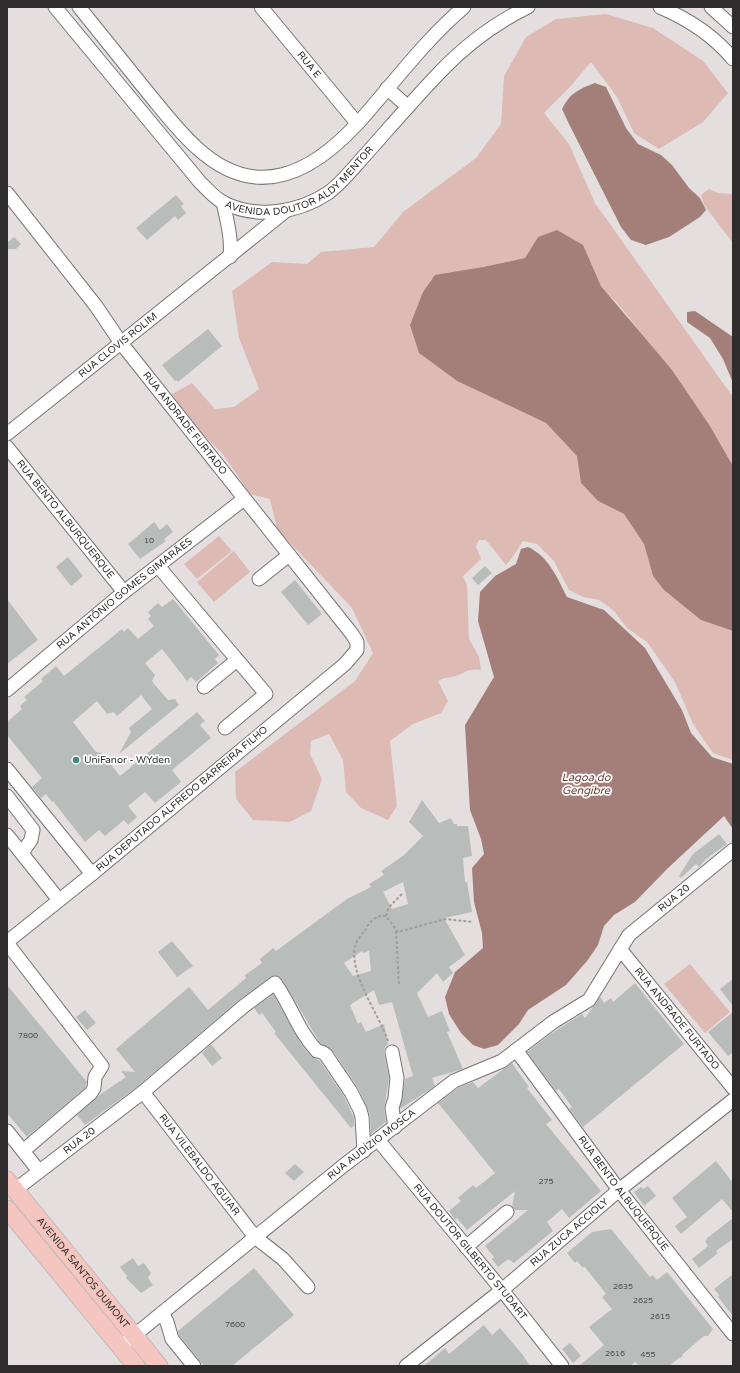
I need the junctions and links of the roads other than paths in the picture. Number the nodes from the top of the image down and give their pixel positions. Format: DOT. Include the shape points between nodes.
graph roads {
  1 [pos="55,7"];
  2 [pos="79,7"];
  3 [pos="261,7"];
  4 [pos="464,7"];
  5 [pos="528,7"];
  6 [pos="660,7"];
  7 [pos="711,7"];
  8 [pos="721,12"];
  9 [pos="733,27"];
  10 [pos="733,59"];
  11 [pos="388,88"];
  12 [pos="408,107"];
  13 [pos="357,123"];
  14 [pos="7,193"];
  15 [pos="223,202"];
  16 [pos="286,210"];
  17 [pos="230,257"];
  18 [pos="121,343"];
  19 [pos="7,434"];
  20 [pos="7,447"];
  21 [pos="244,499"];
  22 [pos="289,555"];
  23 [pos="158,566"];
  24 [pos="259,579"];
  25 [pos="124,592"];
  26 [pos="355,654"];
  27 [pos="237,660"];
  28 [pos="204,687"];
  29 [pos="7,690"];
  30 [pos="225,728"];
  31 [pos="7,770"];
  32 [pos="7,796"];
  33 [pos="7,835"];
  34 [pos="732,850"];
  35 [pos="22,853"];
  36 [pos="92,874"];
  37 [pos="59,900"];
  38 [pos="7,943"];
  39 [pos="620,949"];
  40 [pos="516,1050"];
  41 [pos="392,1052"];
  42 [pos="733,1088"];
  43 [pos="143,1092"];
  44 [pos="733,1100"];
  45 [pos="395,1127"];
  46 [pos="7,1131"];
  47 [pos="378,1140"];
  48 [pos="23,1151"];
  49 [pos="364,1151"];
  50 [pos="39,1170"];
  51 [pos="11,1185"];
  52 [pos="619,1190"];
  53 [pos="507,1212"];
  54 [pos="10,1217"];
  55 [pos="255,1237"];
  56 [pos="466,1246"];
  57 [pos="308,1287"];
  58 [pos="502,1290"];
  59 [pos="162,1313"];
  60 [pos="733,1334"];
  61 [pos="134,1335"];
  62 [pos="120,1347"];
  63 [pos="136,1366"];
  64 [pos="159,1366"];
  65 [pos="194,1366"];
  66 [pos="406,1366"];
  67 [pos="562,1366"];
  1 -- 15 [label="street, AVENIDA DOUTOR ALDY MENTOR" via="199,181"];
  2 -- 13 [label="street, AVENIDA DOUTOR ALDY MENTOR" via="196,148 226,169 250,177 278,177 324,154"];
  3 -- 13 [label="street, RUA E"];
  4 -- 11 [label="street, AVENIDA DOUTOR ALDY MENTOR" via="438,31"];
  5 -- 12 [label="street, AVENIDA DOUTOR ALDY MENTOR" via="503,19 478,36 441,70"];
  6 -- 10 [label="street" via="701,30"];
  7 -- 8 [label="street"];
  8 -- 9 [label="street"];
  11 -- 12 [label="street"];
  11 -- 13 [label="street, AVENIDA DOUTOR ALDY MENTOR"];
  12 -- 16 [label="street, AVENIDA DOUTOR ALDY MENTOR" via="336,186 318,198"];
  14 -- 18 [label="street, RUA ANDRADE FURTADO" via="96,306"];
  15 -- 16 [label="street, AVENIDA DOUTOR ALDY MENTOR" via="250,211"];
  15 -- 17 [label="street" via="230,236"];
  16 -- 17 [label="street, RUA CLOVIS ROLIM"];
  17 -- 18 [label="street, RUA CLOVIS ROLIM"];
  18 -- 19 [label="street, RUA CLOVIS ROLIM"];
  18 -- 21 [label="street, RUA ANDRADE FURTADO"];
  20 -- 25 [label="street, RUA BENTO ALBURQUERQUE"];
  21 -- 22 [label="street, RUA ANDRADE FURTADO"];
  21 -- 23 [label="street, RUA ANTÔNIO GOMES GIMARÃES"];
  22 -- 24 [label="street"];
  22 -- 26 [label="street, RUA ANDRADE FURTADO" via="355,637"];
  23 -- 25 [label="street, RUA ANTÔNIO GOMES GIMARÃES"];
  23 -- 27 [label="street"];
  25 -- 29 [label="street, RUA ANTÔNIO GOMES GIMARÃES"];
  26 -- 36 [label="street, RUA DEPUTADO ALFREDO BARREIRA FILHO"];
  27 -- 28 [label="street"];
  27 -- 30 [label="street" via="266,694"];
  31 -- 36 [label="street"];
  32 -- 35 [label="street" via="33,830 31,840"];
  33 -- 35 [label="street"];
  34 -- 39 [label="street, RUA 20" via="629,935"];
  35 -- 37 [label="street"];
  36 -- 37 [label="street, RUA DEPUTADO ALFREDO BARREIRA FILHO"];
  37 -- 38 [label="street, RUA DEPUTADO ALFREDO BARREIRA FILHO"];
  38 -- 48 [label="street" via="102,1066 95,1077 91,1093"];
  39 -- 40 [label="street, RUA AUDÍZIO MOSCA" via="589,1000"];
  39 -- 42 [label="street, RUA ANDRADE FURTADO"];
  40 -- 45 [label="street, RUA AUDÍZIO MOSCA" via="495,1065 454,1080"];
  40 -- 52 [label="street, RUA BENTO ALBUQUERQUE"];
  41 -- 45 [label="street" via="397,1078 396,1098 392,1108"];
  43 -- 49 [label="street, RUA 20" via="244,1006 275,983 300,1030 317,1051 326,1056 351,1092 362,1117"];
  43 -- 50 [label="street, RUA 20"];
  43 -- 55 [label="street, RUA VILEBALDO AGUIAR"];
  44 -- 52 [label="street, RUA ZUCA ACCIOLY"];
  45 -- 47 [label="street, RUA AUDÍZIO MOSCA"];
  46 -- 48 [label="street"];
  47 -- 49 [label="street, RUA AUDÍZIO MOSCA"];
  47 -- 56 [label="street, RUA DOUTOR GILBERTO STUDART"];
  48 -- 50 [label="street"];
  49 -- 55 [label="street, RUA AUDÍZIO MOSCA"];
  50 -- 51 [label="street, RUA 20"];
  51 -- 61 [label="main road, AVENIDA SANTOS DUMONT"];
  52 -- 58 [label="street, RUA ZUCA ACCIOLY"];
  52 -- 60 [label="street, RUA BENTO ALBUQUERQUE"];
  53 -- 56 [label="street"];
  54 -- 62 [label="main road, AVENIDA SANTOS DUMONT"];
  55 -- 57 [label="street, RUA VILEBALDO AGUIAR" via="283,1259"];
  55 -- 59 [label="street, RUA AUDÍZIO MOSCA"];
  56 -- 58 [label="street, RUA DOUTOR GILBERTO STUDART"];
  58 -- 66 [label="street, RUA ZUCA ACCIOLY"];
  58 -- 67 [label="street, RUA DOUTOR GILBERTO STUDART"];
  59 -- 61 [label="street, RUA AUDÍZIO MOSCA"];
  59 -- 65 [label="street" via="172,1339"];
  61 -- 62 [label="street, RUA AUDÍZIO MOSCA"];
  61 -- 64 [label="main road, AVENIDA SANTOS DUMONT"];
  62 -- 63 [label="main road, AVENIDA SANTOS DUMONT"];
}
